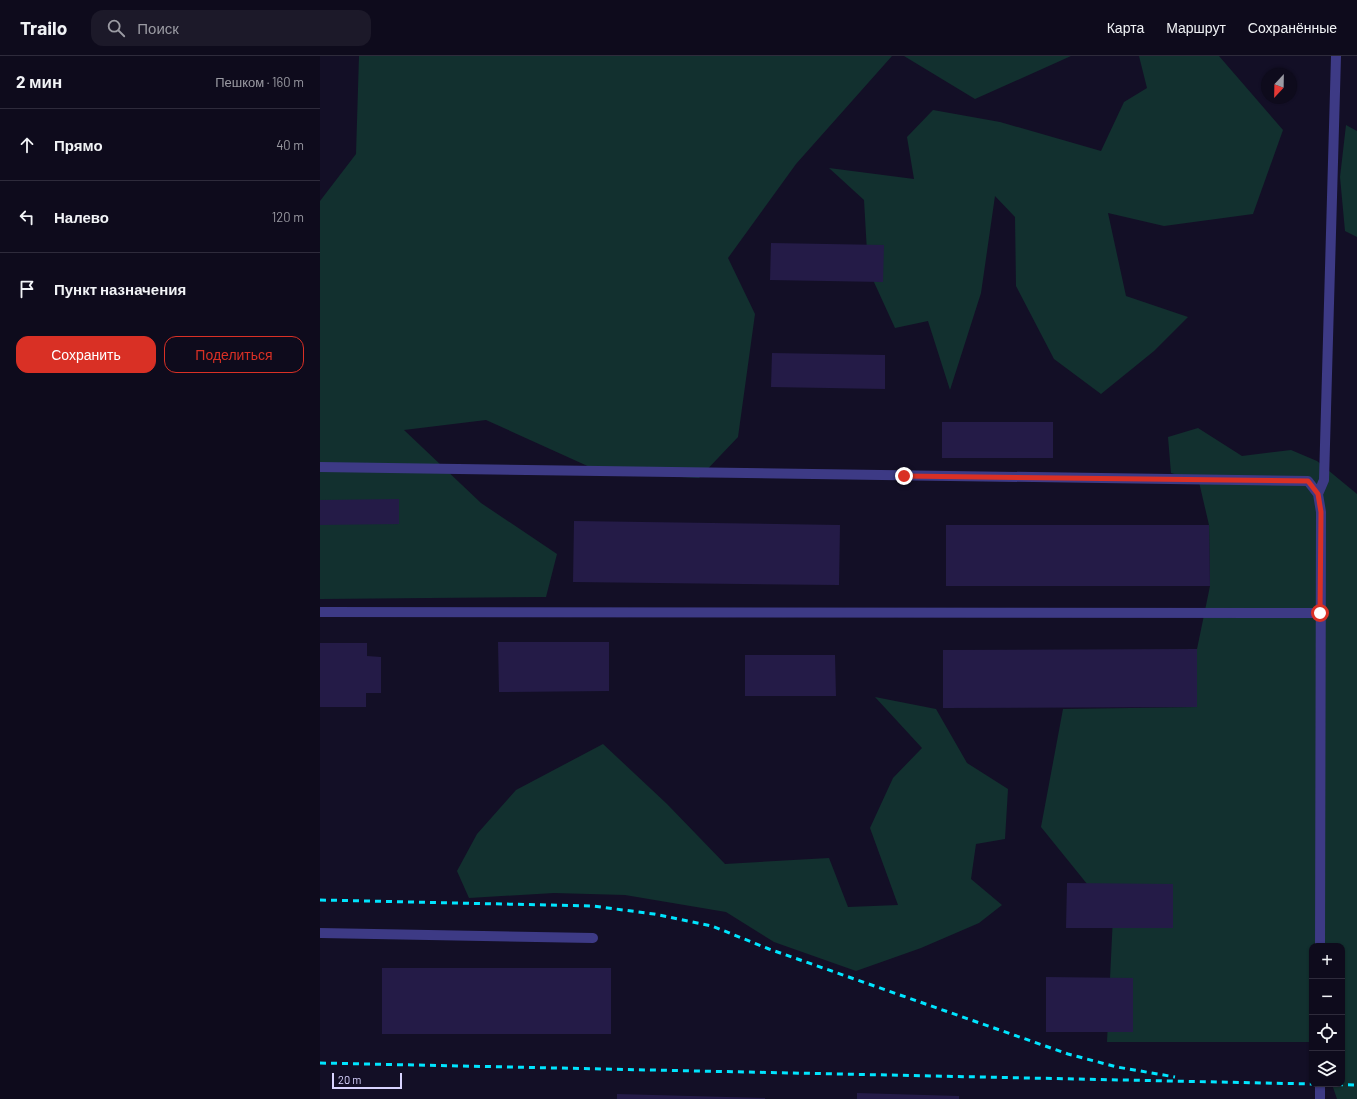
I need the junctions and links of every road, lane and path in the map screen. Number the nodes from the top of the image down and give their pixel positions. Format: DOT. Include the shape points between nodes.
graph roads {
  1 [pos="1336,56"];
  2 [pos="320,468"];
  3 [pos="1318,494"];
  4 [pos="320,612"];
  5 [pos="1320,613"];
  6 [pos="320,933"];
  7 [pos="593,938"];
  8 [pos="1320,943"];
  9 [pos="1320,1087"];
  10 [pos="1320,1099"];
  1 -- 3 [label="lane" via="1324,480"];
  2 -- 3 [label="lane" via="1278,479 1308,481"];
  3 -- 5 [label="lane" via="1321,512"];
  4 -- 5 [label="lane"];
  5 -- 8 [label="lane"];
  6 -- 7 [label="lane"];
  9 -- 10 [label="lane"];
}
